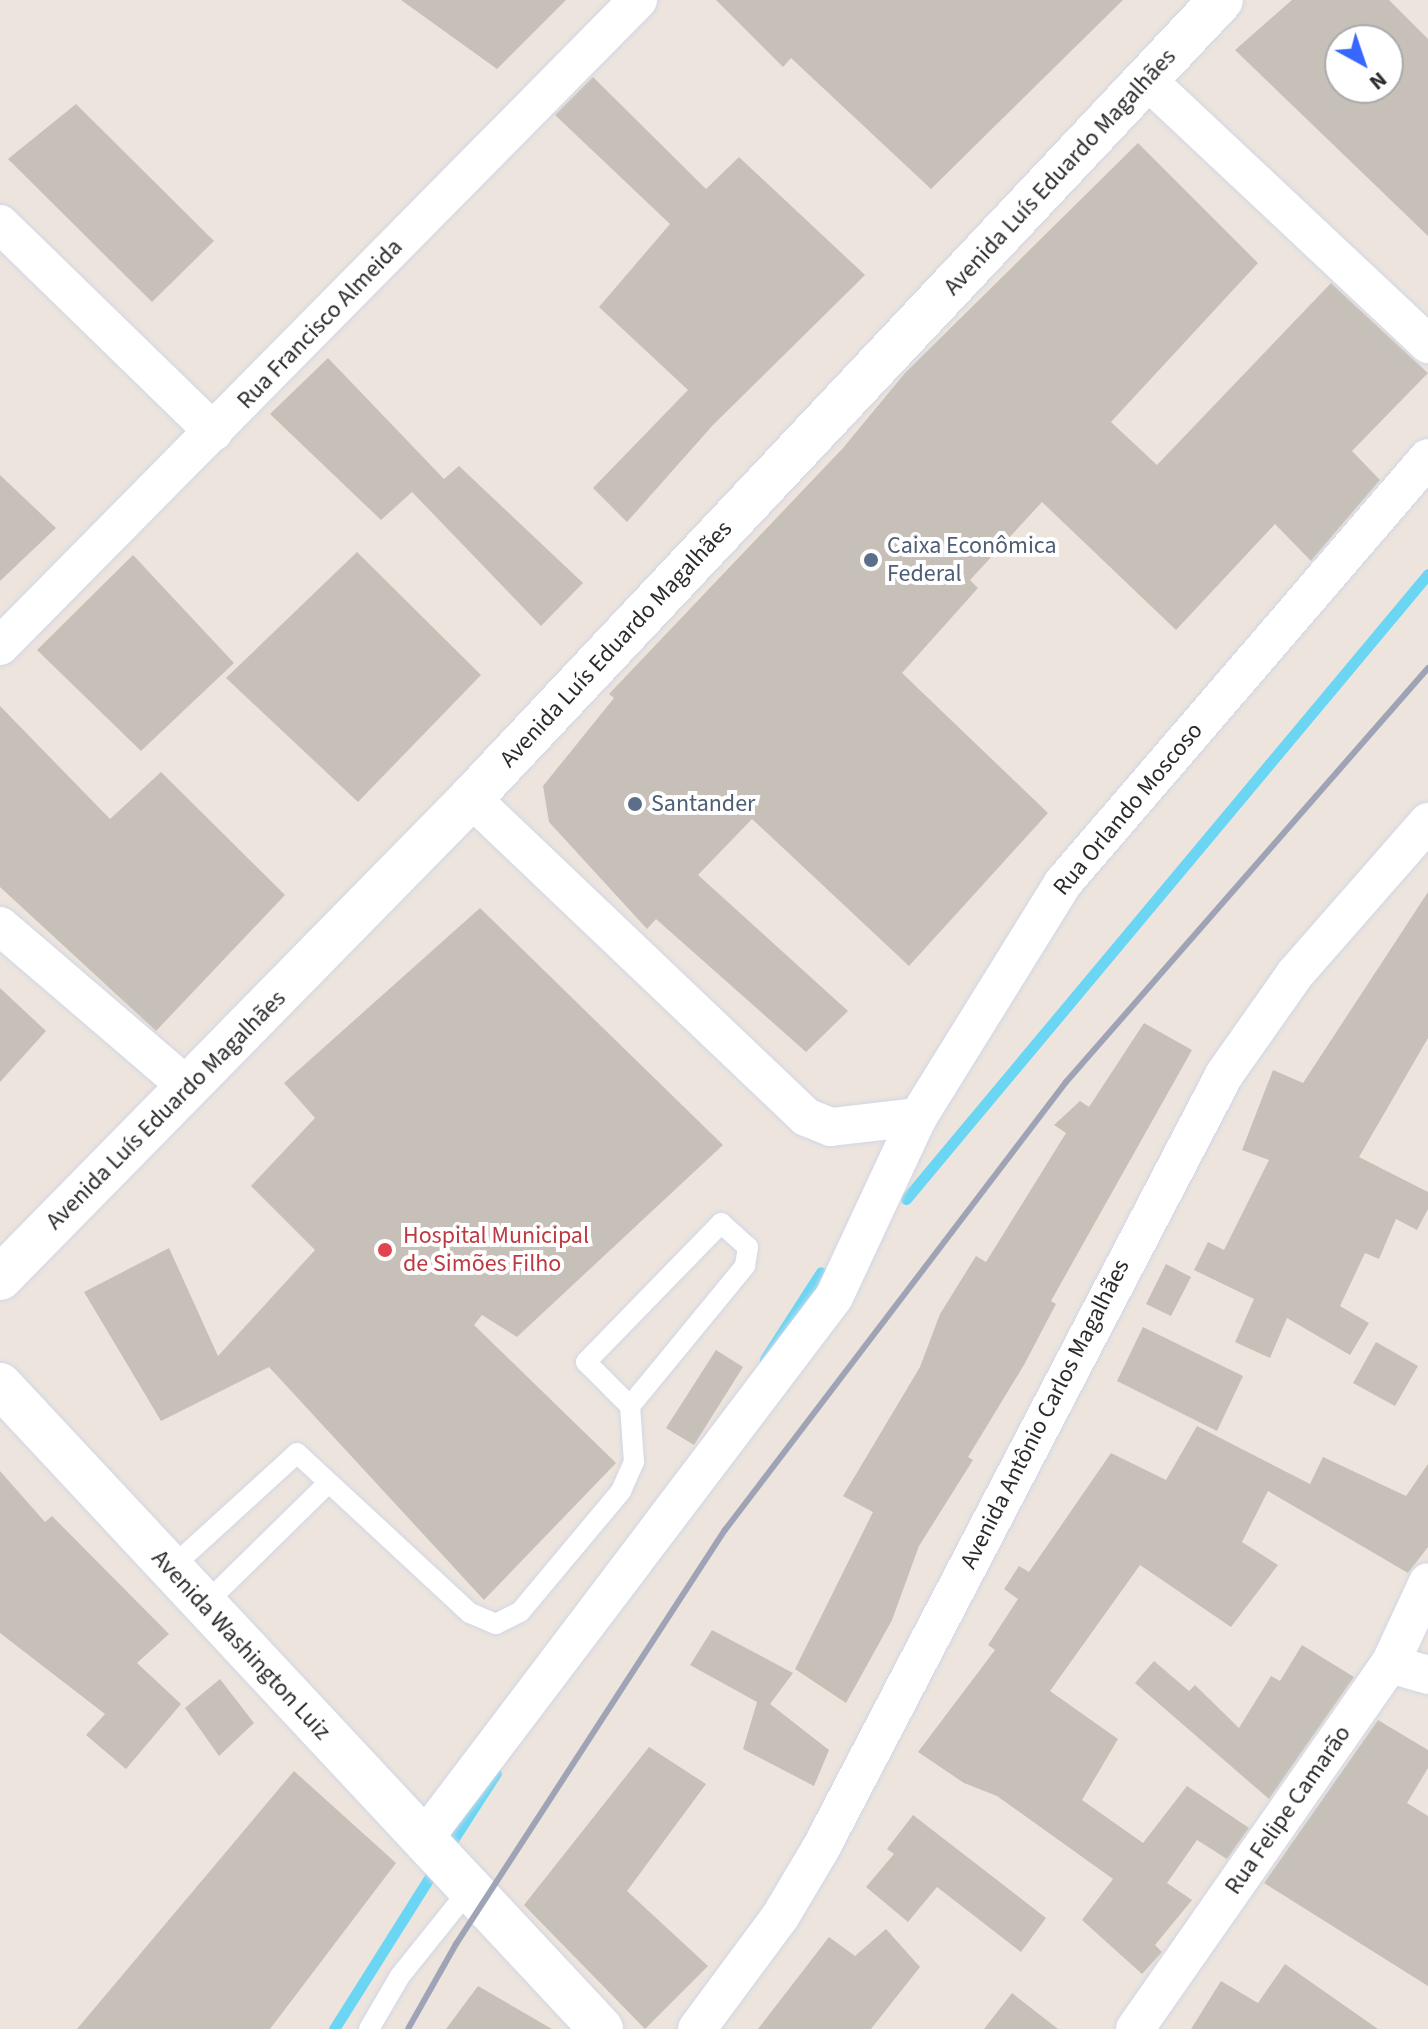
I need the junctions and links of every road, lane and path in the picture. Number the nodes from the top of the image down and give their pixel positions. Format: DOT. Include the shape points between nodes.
graph roads {
  1 [pos="638,0"];
  2 [pos="1221,0"];
  3 [pos="1147,80"];
  4 [pos="0,224"];
  5 [pos="1428,344"];
  6 [pos="214,432"];
  7 [pos="1428,458"];
  8 [pos="0,646"];
  9 [pos="471,798"];
  10 [pos="1428,822"];
  11 [pos="0,926"];
  12 [pos="189,1088"];
  13 [pos="918,1117"];
  14 [pos="0,1278"];
  15 [pos="0,1385"];
  16 [pos="630,1406"];
  17 [pos="328,1483"];
  18 [pos="170,1569"];
  19 [pos="1428,1582"];
  20 [pos="204,1605"];
  21 [pos="1390,1664"];
  22 [pos="1428,1675"];
  23 [pos="454,1874"];
  24 [pos="594,2026"];
  25 [pos="369,2029"];
  26 [pos="697,2029"];
  27 [pos="1135,2029"];
  1 -- 6 [label="street, Rua Francisco Almeida"];
  2 -- 3 [label="main road, Avenida Luís Eduardo Magalhães"];
  3 -- 5 [label="street"];
  3 -- 9 [label="main road, Avenida Luís Eduardo Magalhães"];
  4 -- 6 [label="street"];
  6 -- 8 [label="street, Rua Francisco Almeida"];
  7 -- 13 [label="street, Rua Orlando Moscoso" via="1063,883"];
  9 -- 12 [label="main road, Avenida Luís Eduardo Magalhães"];
  9 -- 13 [label="street" via="806,1117 831,1127"];
  10 -- 26 [label="street, Avenida Antônio Carlos Magalhães" via="1295,974 1224,1075 821,1848 780,1917"];
  11 -- 12 [label="street"];
  12 -- 14 [label="main road, Avenida Luís Eduardo Magalhães"];
  13 -- 23 [label="street, Rua Orlando Moscoso" via="834,1297 626,1576 536,1683"];
  15 -- 18 [label="main road, Avenida Washington Luiz"];
  16 -- 16 [label="lane" via="745,1266 748,1247 721,1223 586,1362"];
  16 -- 17 [label="lane" via="634,1462 621,1491 520,1612 496,1624 470,1613"];
  17 -- 18 [label="lane" via="301,1456 287,1455"];
  17 -- 20 [label="lane"];
  18 -- 20 [label="main road, Avenida Washington Luiz"];
  19 -- 21 [label="street, Rua Felipe Camarão"];
  20 -- 23 [label="main road, Avenida Washington Luiz"];
  21 -- 22 [label="street"];
  21 -- 27 [label="street, Rua Felipe Camarão"];
  23 -- 24 [label="main road, Avenida Washington Luiz"];
  23 -- 25 [label="lane"];
}
